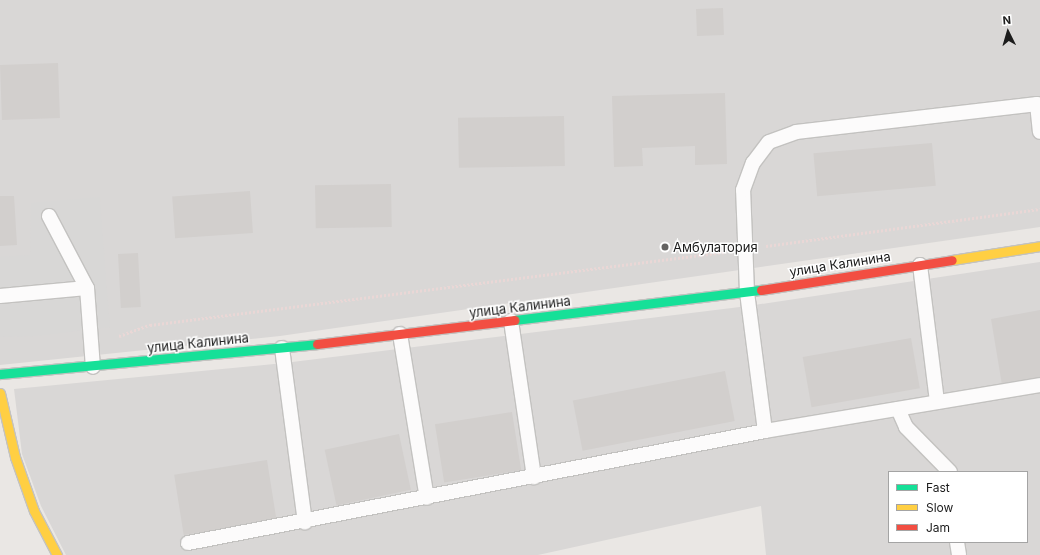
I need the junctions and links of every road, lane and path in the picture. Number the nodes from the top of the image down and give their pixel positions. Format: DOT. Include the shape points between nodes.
graph roads {
  1 [pos="1040,132"];
  2 [pos="1040,209"];
  3 [pos="49,216"];
  4 [pos="1040,246"];
  5 [pos="745,249"];
  6 [pos="920,265"];
  7 [pos="87,288"];
  8 [pos="747,292"];
  9 [pos="0,296"];
  10 [pos="510,321"];
  11 [pos="400,334"];
  12 [pos="91,346"];
  13 [pos="282,348"];
  14 [pos="93,367"];
  15 [pos="0,374"];
  16 [pos="1040,385"];
  17 [pos="0,393"];
  18 [pos="937,402"];
  19 [pos="898,409"];
  20 [pos="765,431"];
  21 [pos="949,471"];
  22 [pos="534,477"];
  23 [pos="427,498"];
  24 [pos="305,522"];
  25 [pos="188,543"];
  26 [pos="957,543"];
  27 [pos="57,555"];
  28 [pos="958,555"];
  1 -- 5 [label="lane" via="1037,104 796,132 769,142 753,163 743,190"];
  2 -- 5 [label="path"];
  3 -- 7 [label="lane"];
  4 -- 6 [label="main road, улица Калинина"];
  5 -- 8 [label="lane"];
  5 -- 12 [label="path" via="150,325"];
  6 -- 8 [label="main road, улица Калинина"];
  6 -- 18 [label="lane"];
  7 -- 9 [label="lane"];
  7 -- 12 [label="lane"];
  8 -- 10 [label="main road, улица Калинина"];
  8 -- 20 [label="lane"];
  10 -- 11 [label="main road, улица Калинина"];
  10 -- 22 [label="lane"];
  11 -- 13 [label="main road, улица Калинина"];
  11 -- 23 [label="lane"];
  12 -- 14 [label="lane"];
  13 -- 14 [label="main road, улица Калинина"];
  13 -- 24 [label="lane"];
  14 -- 15 [label="main road, улица Калинина"];
  16 -- 18 [label="lane"];
  17 -- 27 [label="main road" via="15,457 34,511"];
  18 -- 19 [label="lane"];
  19 -- 20 [label="lane"];
  19 -- 21 [label="lane" via="906,427"];
  20 -- 22 [label="lane"];
  22 -- 23 [label="lane"];
  23 -- 24 [label="lane"];
  24 -- 25 [label="lane"];
  26 -- 28 [label="lane"];
}
